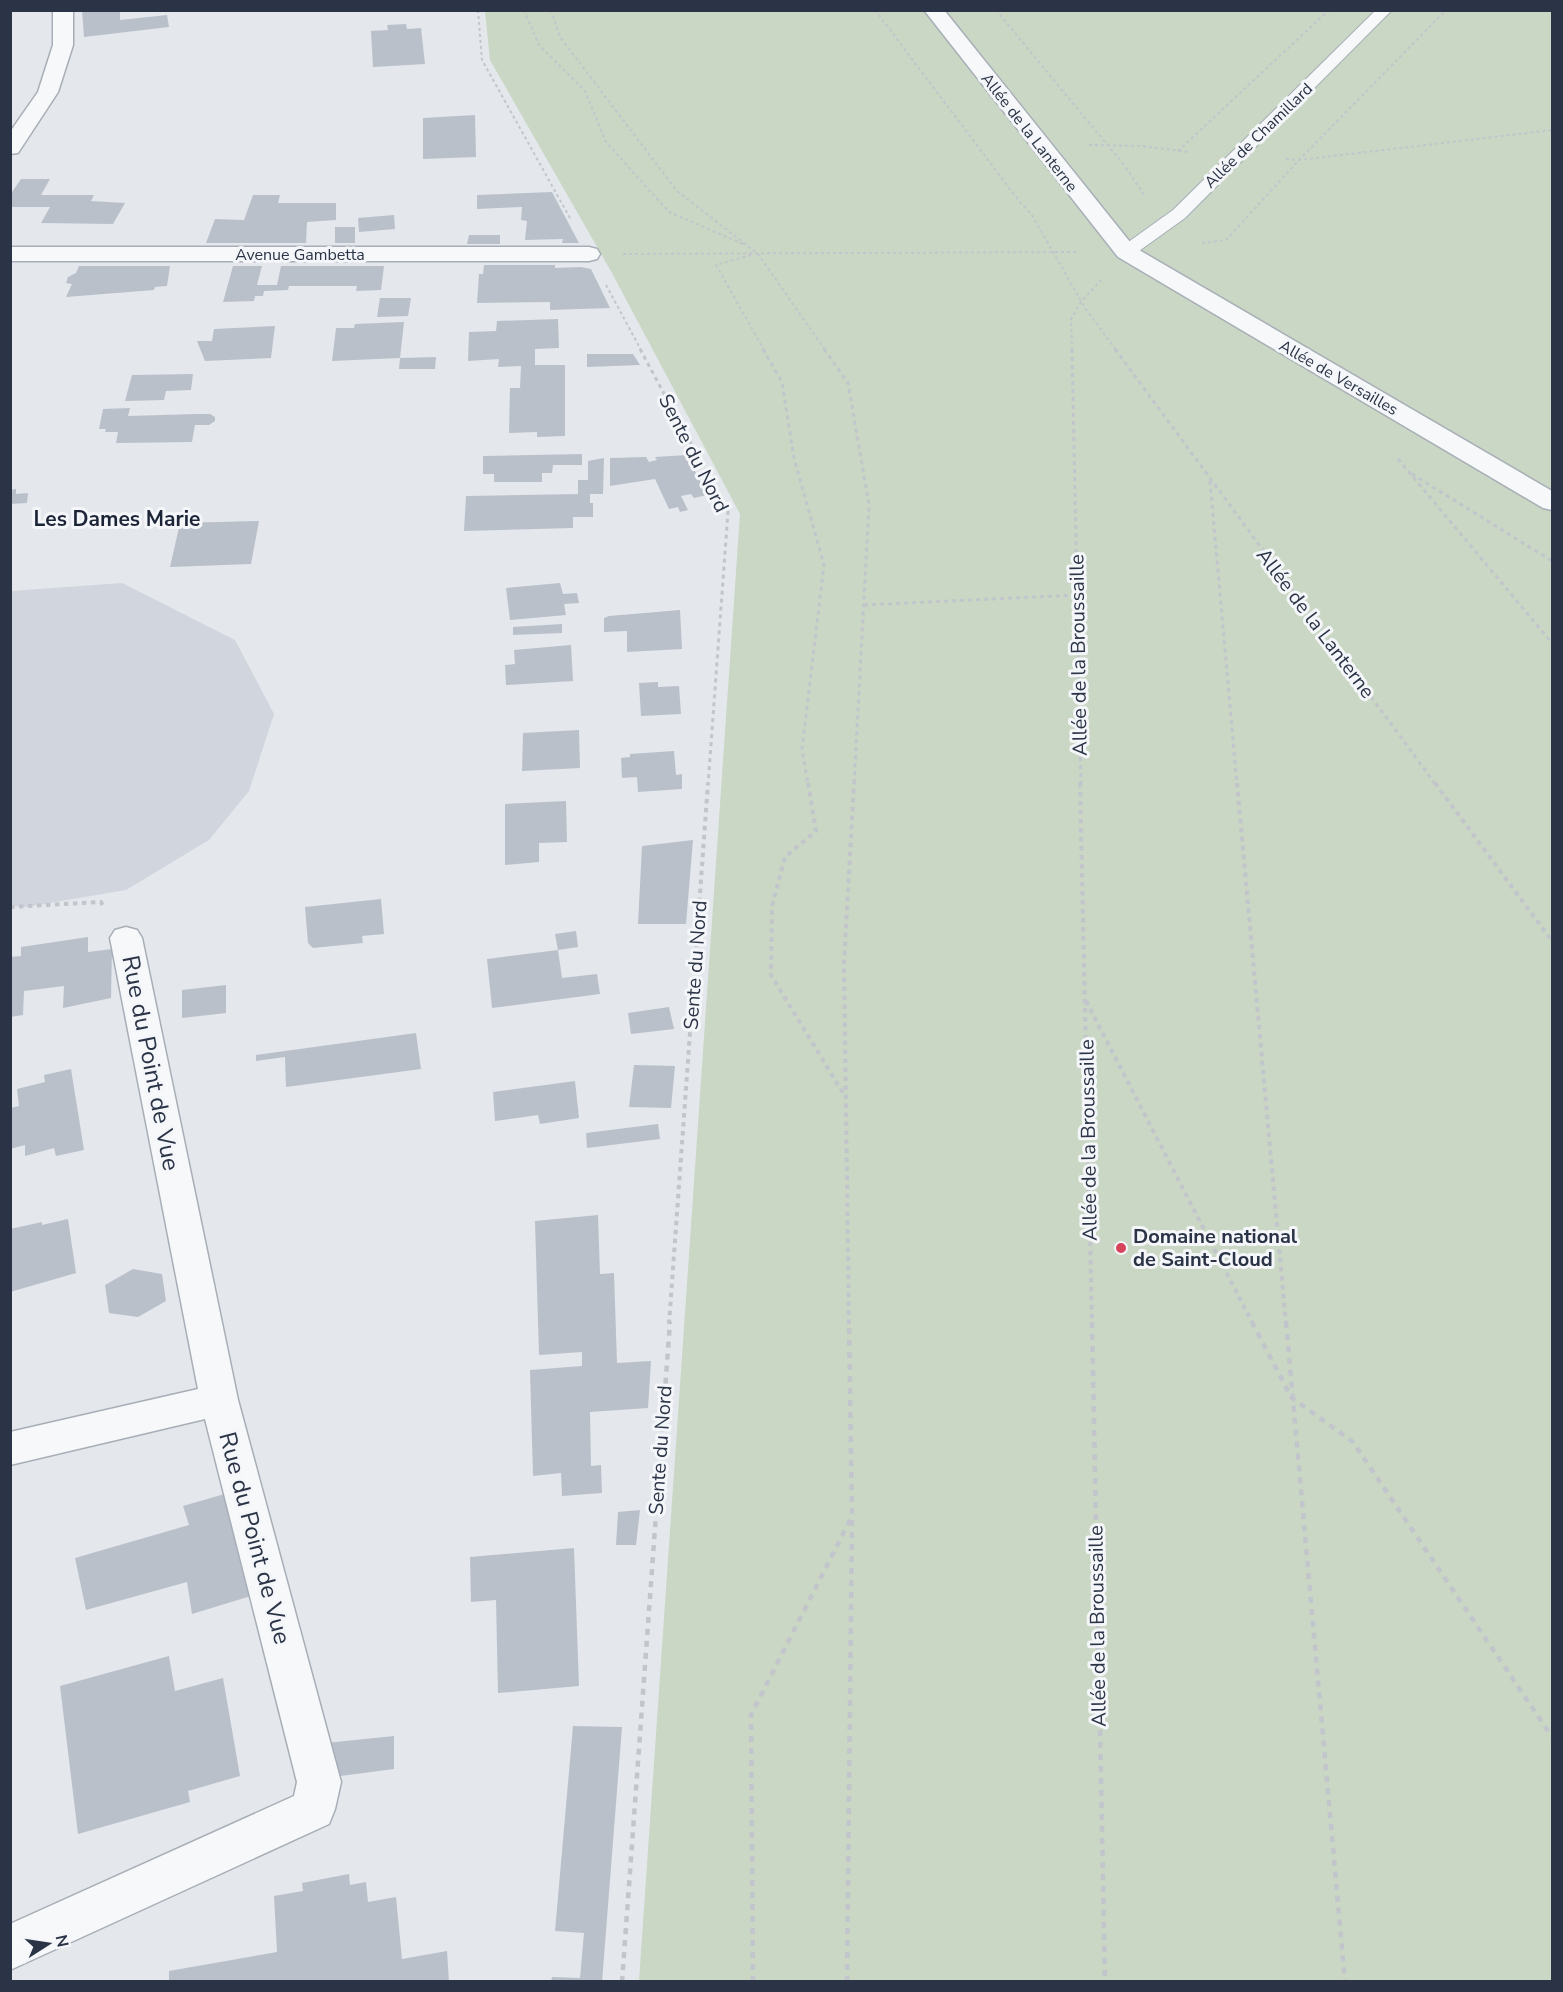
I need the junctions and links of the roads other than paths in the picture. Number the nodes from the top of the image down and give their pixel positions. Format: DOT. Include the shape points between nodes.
graph roads {
  1 [pos="63,10"];
  2 [pos="933,10"];
  3 [pos="1384,10"];
  4 [pos="10,148"];
  5 [pos="1126,252"];
  6 [pos="10,254"];
  7 [pos="589,254"];
  8 [pos="1552,502"];
  9 [pos="126,938"];
  10 [pos="219,1400"];
  11 [pos="10,1449"];
  12 [pos="10,1948"];
  1 -- 4 [label="street" via="63,45 48,92"];
  2 -- 5 [label="street, Allée de la Lanterne"];
  3 -- 5 [label="lane, Allée de Chamillard" via="1179,214"];
  5 -- 8 [label="street, Allée de Versailles"];
  6 -- 7 [label="street, Avenue Gambetta"];
  9 -- 10 [label="street, Rue du Point de Vue"];
  10 -- 11 [label="street"];
  10 -- 12 [label="street, Rue du Point de Vue" via="319,1782 313,1809"];
}
